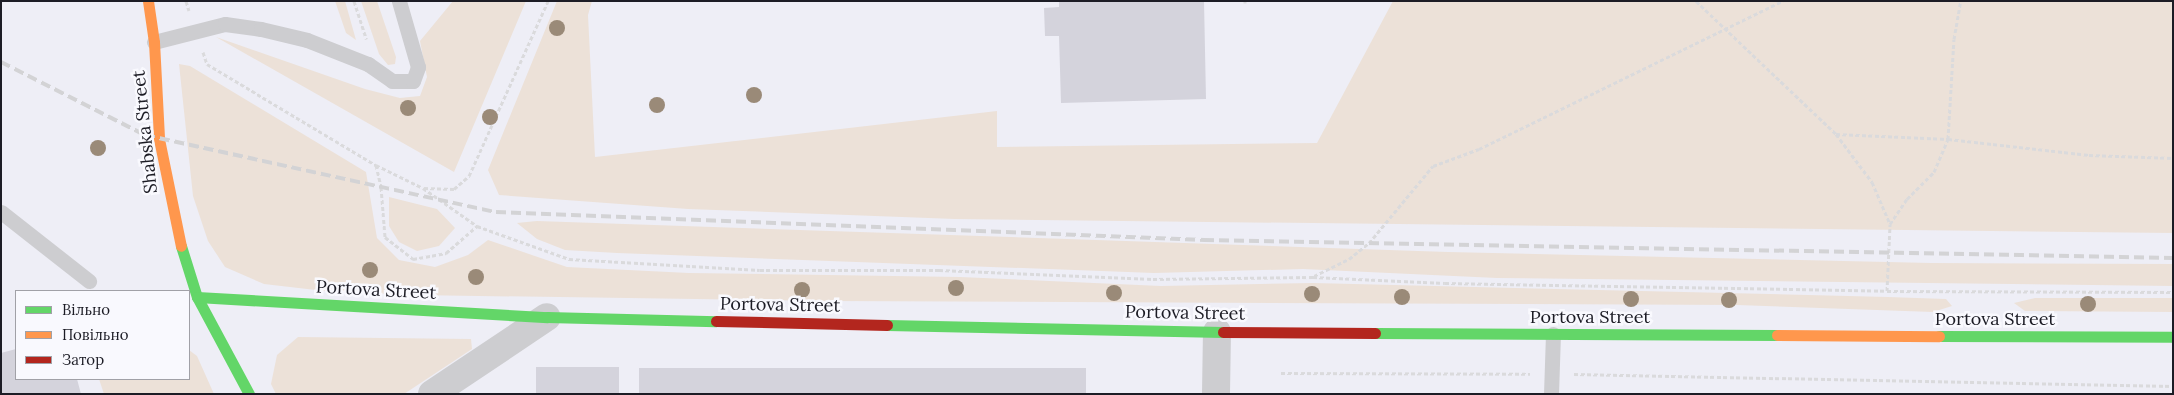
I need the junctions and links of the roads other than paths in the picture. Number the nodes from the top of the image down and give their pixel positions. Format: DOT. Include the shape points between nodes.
graph roads {
  1 [pos="148,1"];
  2 [pos="399,1"];
  3 [pos="154,42"];
  4 [pos="1,212"];
  5 [pos="89,282"];
  6 [pos="197,297"];
  7 [pos="547,317"];
  8 [pos="1217,332"];
  9 [pos="1553,334"];
  10 [pos="2173,337"];
  11 [pos="248,394"];
  12 [pos="432,394"];
  13 [pos="1216,394"];
  14 [pos="1551,394"];
  1 -- 3 [label="main road, Shabska Street"];
  2 -- 3 [label="lane" via="418,67 413,81 392,81 368,64 308,40 261,29 225,24"];
  3 -- 6 [label="main road, Shabska Street" via="159,139 167,193"];
  4 -- 5 [label="lane"];
  6 -- 7 [label="main road, Portova Street"];
  6 -- 11 [label="main road, Shabska Street"];
  7 -- 8 [label="main road, Portova Street"];
  7 -- 12 [label="street"];
  8 -- 9 [label="main road, Portova Street"];
  8 -- 13 [label="street"];
  9 -- 10 [label="main road, Portova Street"];
  9 -- 14 [label="lane"];
}
